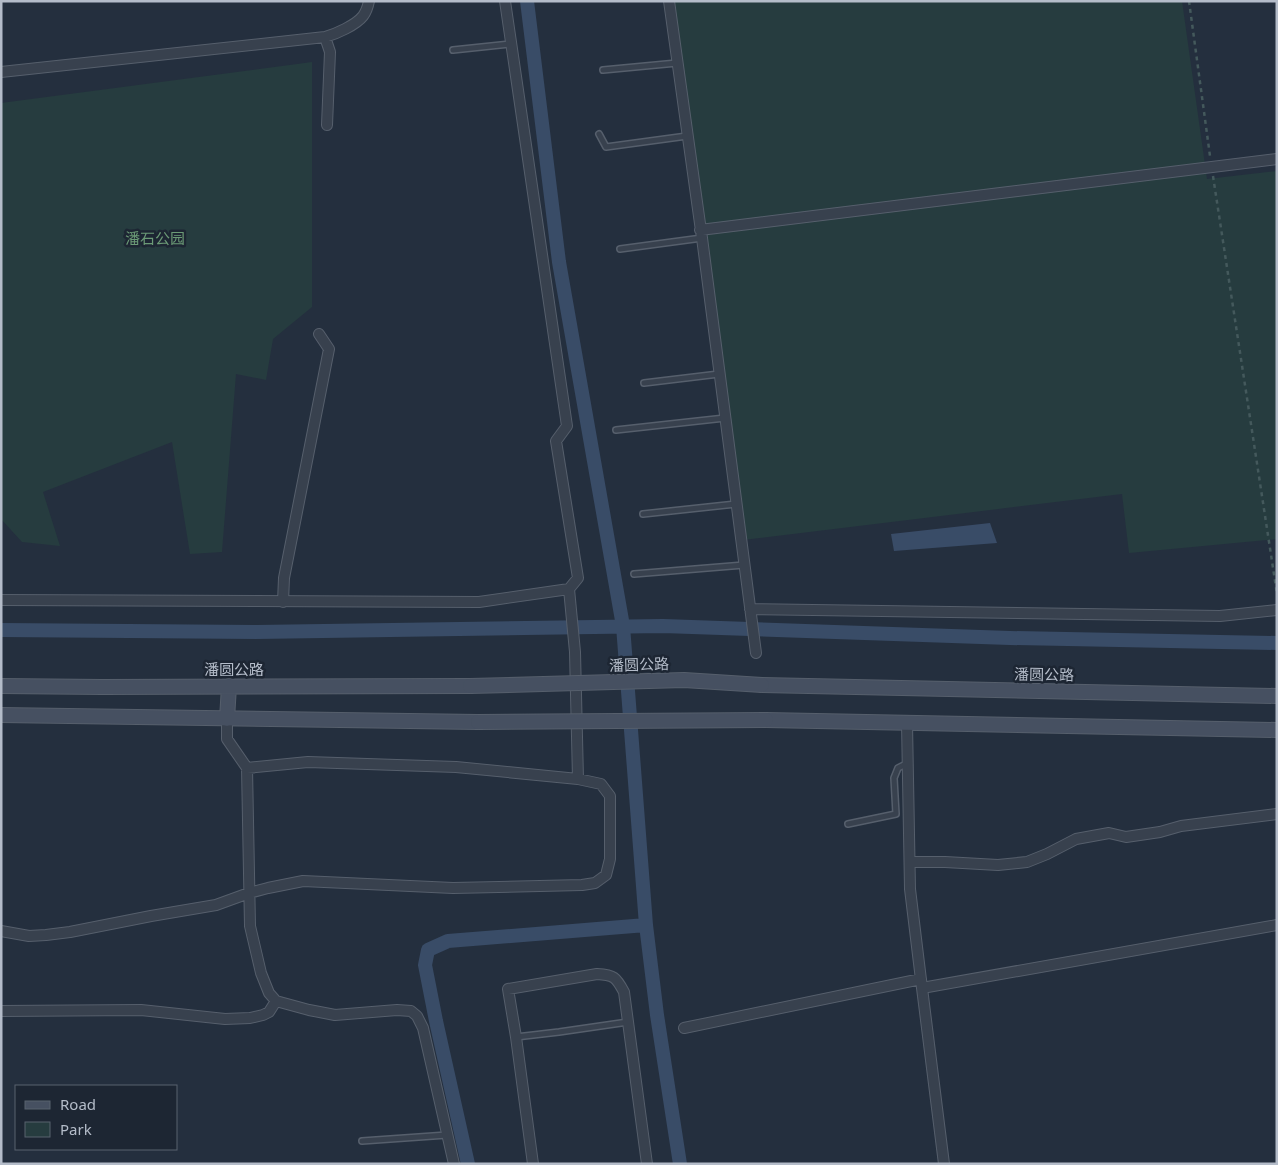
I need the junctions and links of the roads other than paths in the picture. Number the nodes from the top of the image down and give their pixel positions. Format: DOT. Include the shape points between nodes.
graph roads {
  1 [pos="370,1"];
  2 [pos="505,1"];
  3 [pos="668,1"];
  4 [pos="325,37"];
  5 [pos="511,44"];
  6 [pos="453,50"];
  7 [pos="677,63"];
  8 [pos="603,70"];
  9 [pos="1,72"];
  10 [pos="328,125"];
  11 [pos="599,134"];
  12 [pos="687,136"];
  13 [pos="1277,159"];
  14 [pos="701,234"];
  15 [pos="620,249"];
  16 [pos="319,334"];
  17 [pos="719,374"];
  18 [pos="644,383"];
  19 [pos="725,418"];
  20 [pos="616,430"];
  21 [pos="736,504"];
  22 [pos="643,514"];
  23 [pos="744,565"];
  24 [pos="634,574"];
  25 [pos="570,594"];
  26 [pos="1,600"];
  27 [pos="283,602"];
  28 [pos="1277,610"];
  29 [pos="751,612"];
  30 [pos="756,653"];
  31 [pos="1,686"];
  32 [pos="229,686"];
  33 [pos="1277,696"];
  34 [pos="1,715"];
  35 [pos="227,719"];
  36 [pos="907,723"];
  37 [pos="1277,730"];
  38 [pos="908,764"];
  39 [pos="247,768"];
  40 [pos="578,779"];
  41 [pos="1277,814"];
  42 [pos="848,824"];
  43 [pos="910,862"];
  44 [pos="249,893"];
  45 [pos="1277,925"];
  46 [pos="1,931"];
  47 [pos="921,984"];
  48 [pos="276,1001"];
  49 [pos="1,1011"];
  50 [pos="628,1022"];
  51 [pos="684,1028"];
  52 [pos="516,1037"];
  53 [pos="447,1135"];
  54 [pos="362,1140"];
  55 [pos="454,1164"];
  56 [pos="532,1164"];
  57 [pos="647,1164"];
  58 [pos="944,1164"];
  1 -- 4 [label="street" via="363,16 352,25"];
  2 -- 5 [label="street"];
  3 -- 7 [label="street"];
  4 -- 9 [label="street"];
  4 -- 10 [label="street" via="330,52"];
  5 -- 6 [label="lane"];
  5 -- 25 [label="street" via="567,426 556,441 578,578"];
  7 -- 8 [label="lane"];
  7 -- 12 [label="street"];
  11 -- 12 [label="lane" via="606,147"];
  12 -- 14 [label="street"];
  13 -- 14 [label="street"];
  14 -- 15 [label="lane"];
  14 -- 17 [label="street"];
  16 -- 27 [label="street" via="329,349 284,578"];
  17 -- 18 [label="lane"];
  17 -- 19 [label="street"];
  19 -- 20 [label="lane"];
  19 -- 21 [label="street"];
  21 -- 22 [label="lane"];
  21 -- 23 [label="street"];
  23 -- 24 [label="lane"];
  23 -- 29 [label="street"];
  25 -- 27 [label="street" via="479,602"];
  25 -- 40 [label="street"];
  26 -- 27 [label="street"];
  28 -- 29 [label="street" via="1220,616"];
  29 -- 30 [label="street"];
  31 -- 32 [label="main road, 潘圆公路"];
  32 -- 33 [label="main road, 潘圆公路, bridge" via="470,686 684,680 762,686"];
  32 -- 35 [label="main road"];
  34 -- 35 [label="main road"];
  35 -- 36 [label="main road, bridge"];
  35 -- 39 [label="street" via="227,738"];
  36 -- 37 [label="main road"];
  36 -- 38 [label="street"];
  38 -- 42 [label="lane" via="898,768 894,778 896,814"];
  38 -- 43 [label="street"];
  39 -- 40 [label="street" via="308,762 456,767"];
  39 -- 44 [label="street"];
  40 -- 44 [label="street" via="600,784 610,796 610,859 606,875 595,883 453,888 303,881"];
  41 -- 43 [label="street" via="1181,826 1126,837 1108,833 1076,839 1027,862 998,865"];
  43 -- 47 [label="street"];
  44 -- 46 [label="street" via="216,905 62,933 29,936"];
  44 -- 48 [label="street" via="250,926 261,973"];
  45 -- 47 [label="street"];
  47 -- 51 [label="street"];
  47 -- 58 [label="street"];
  48 -- 49 [label="street" via="263,1015 225,1019 141,1010"];
  48 -- 53 [label="street" via="335,1015 411,1011 423,1028"];
  50 -- 52 [label="lane"];
  50 -- 52 [label="street" via="624,992 618,981 608,975 597,974 508,988"];
  50 -- 57 [label="street"];
  52 -- 56 [label="street"];
  53 -- 54 [label="lane"];
  53 -- 55 [label="street"];
}
